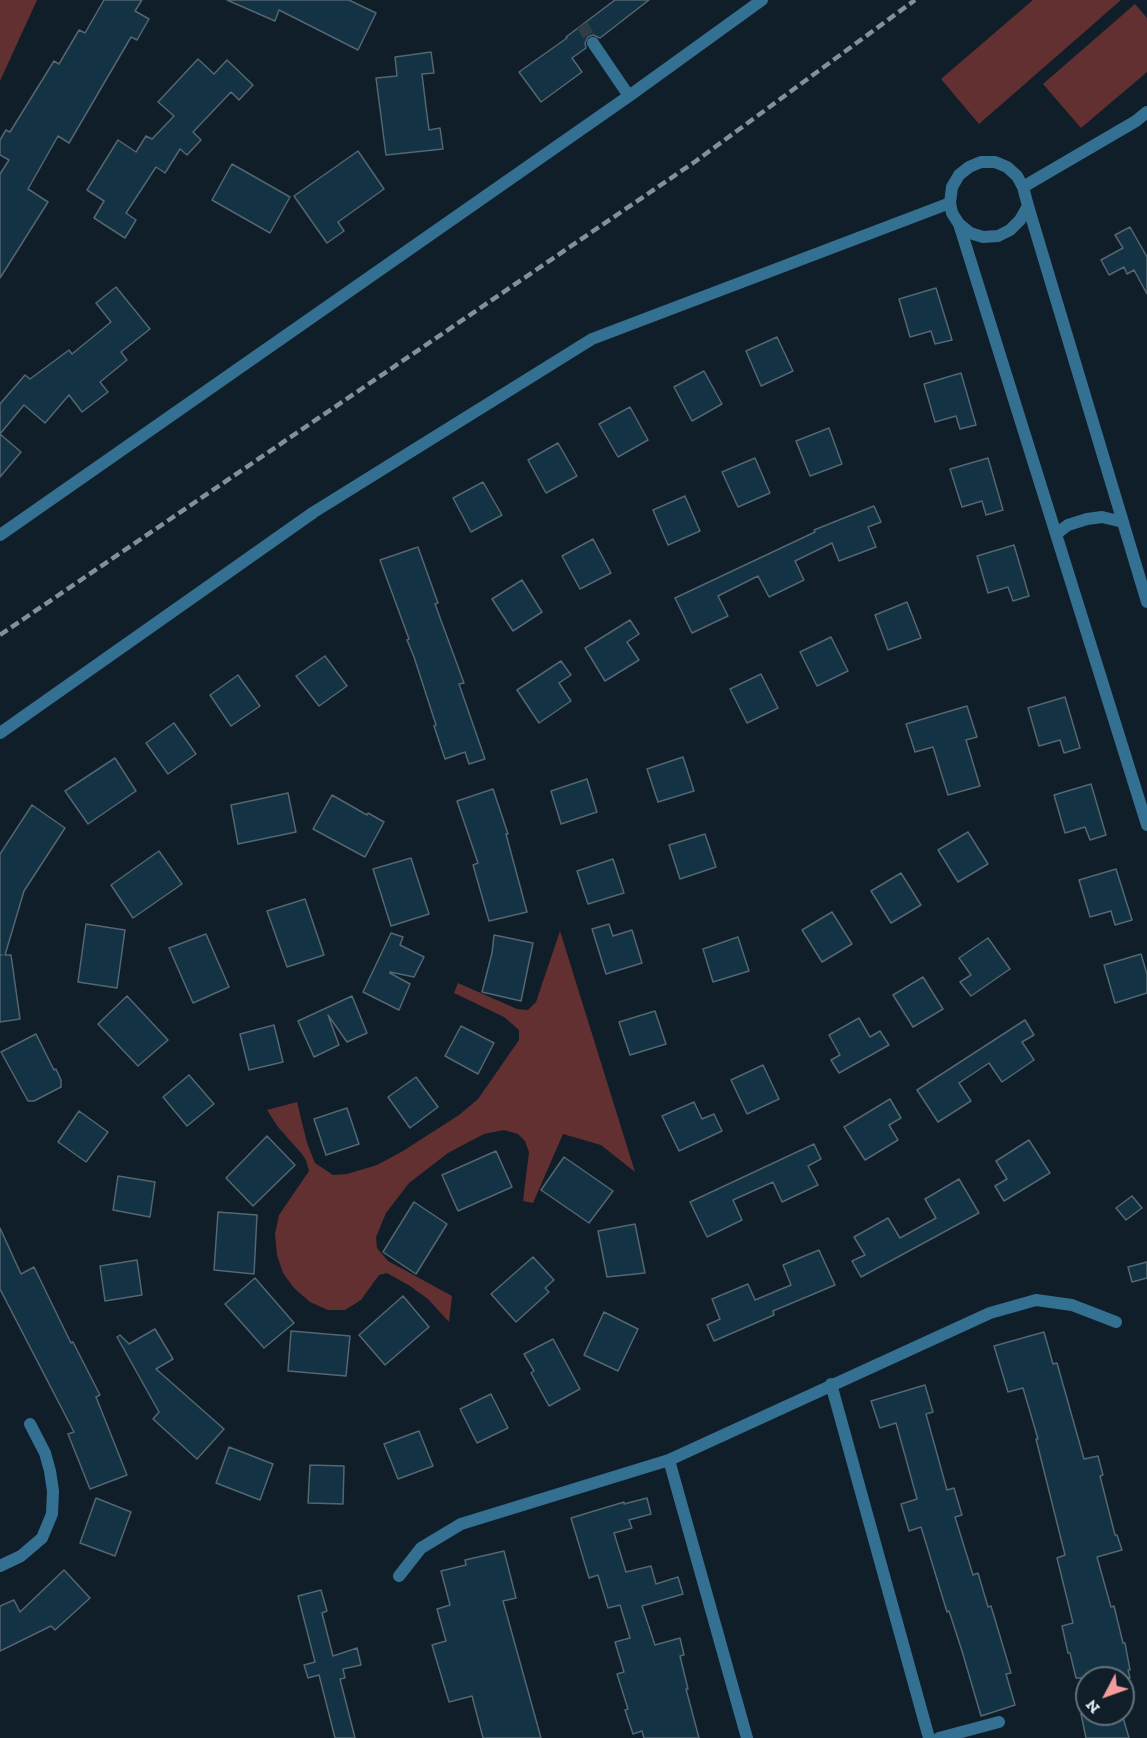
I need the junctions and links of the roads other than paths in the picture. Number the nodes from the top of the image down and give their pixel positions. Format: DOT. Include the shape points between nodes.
graph roads {
  1 [pos="762,0"];
  2 [pos="593,43"];
  3 [pos="629,96"];
  4 [pos="1147,112"];
  5 [pos="1023,187"];
  6 [pos="950,203"];
  7 [pos="1028,206"];
  8 [pos="959,224"];
  9 [pos="1123,522"];
  10 [pos="1056,534"];
  11 [pos="0,535"];
  12 [pos="1147,602"];
  13 [pos="0,733"];
  14 [pos="1147,825"];
  15 [pos="1116,1322"];
  16 [pos="831,1384"];
  17 [pos="30,1424"];
  18 [pos="669,1460"];
  19 [pos="0,1566"];
  20 [pos="399,1576"];
  21 [pos="999,1722"];
  22 [pos="747,1738"];
  23 [pos="929,1738"];
  24 [pos="939,1738"];
  1 -- 3 [label="street"];
  2 -- 3 [label="street"];
  3 -- 11 [label="street"];
  4 -- 5 [label="street"];
  5 -- 6 [label="street" via="1007,167 981,162 959,175 952,186"];
  5 -- 7 [label="street"];
  6 -- 8 [label="street"];
  6 -- 13 [label="street" via="592,339 314,512"];
  7 -- 8 [label="street" via="1010,230 998,236 970,233"];
  7 -- 9 [label="street"];
  8 -- 10 [label="street"];
  9 -- 10 [label="street" via="1102,517 1087,519"];
  9 -- 12 [label="street"];
  10 -- 14 [label="street"];
  15 -- 16 [label="street" via="1072,1305 1036,1300 990,1312"];
  16 -- 18 [label="street"];
  16 -- 23 [label="street"];
  17 -- 19 [label="street" via="50,1471 52,1514 42,1538 21,1556"];
  18 -- 20 [label="street" via="460,1524 421,1548"];
  18 -- 22 [label="street"];
  21 -- 24 [label="street"];
}
